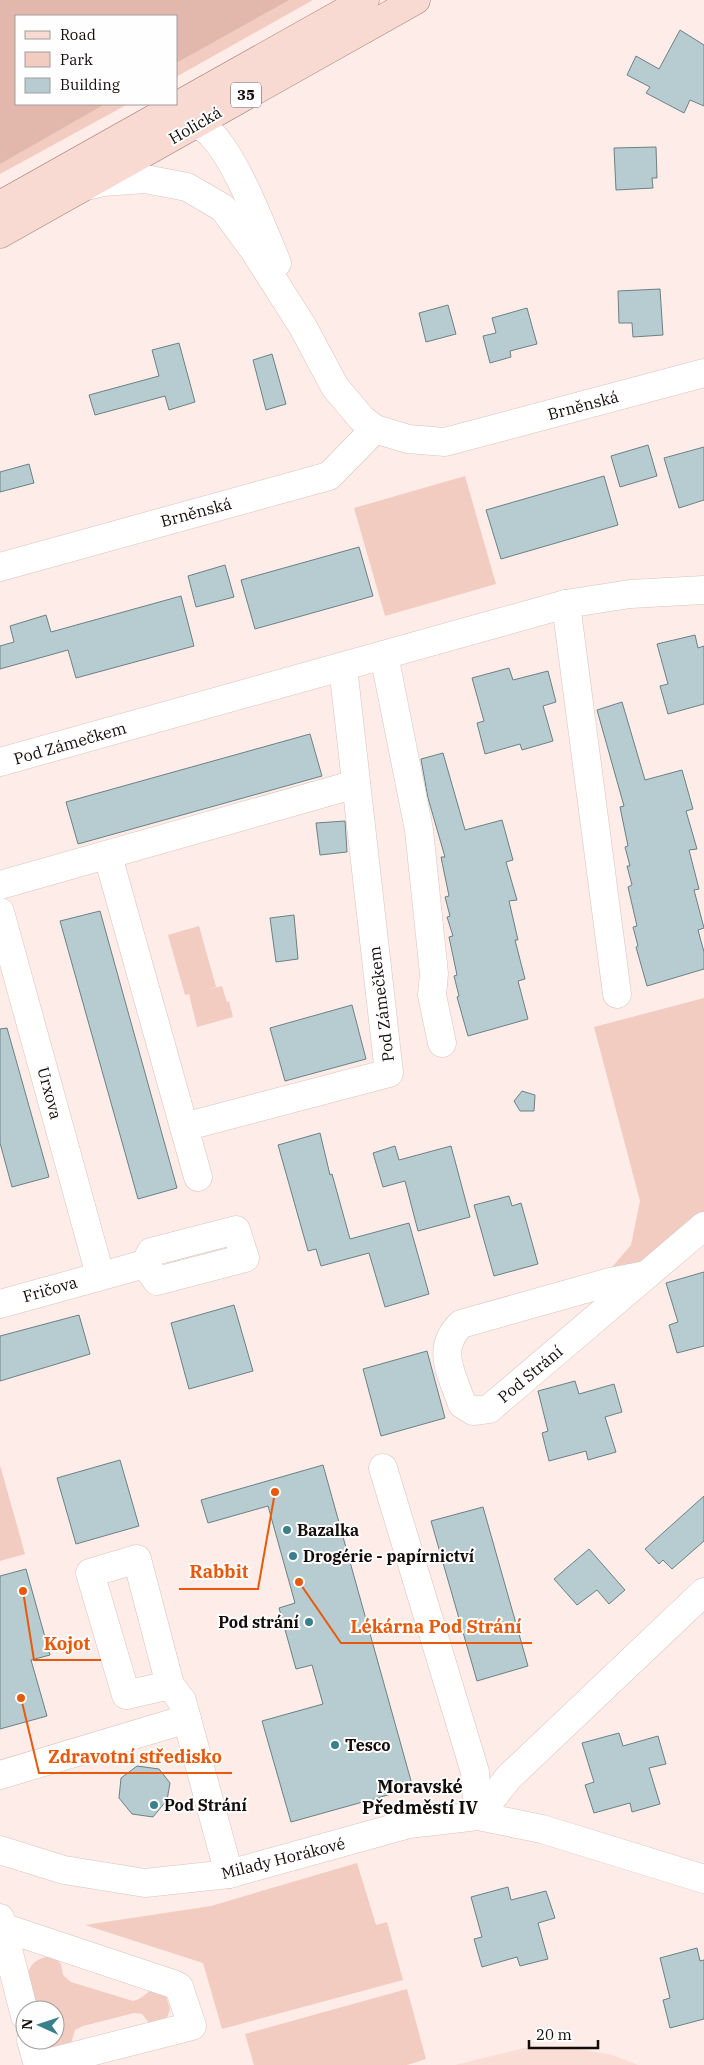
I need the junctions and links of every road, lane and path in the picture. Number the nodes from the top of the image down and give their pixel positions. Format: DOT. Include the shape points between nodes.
graph roads {
  1 [pos="365,0"];
  2 [pos="416,0"];
  3 [pos="239,99"];
  4 [pos="178,104"];
  5 [pos="176,105"];
  6 [pos="145,122"];
  7 [pos="195,124"];
  8 [pos="224,152"];
  9 [pos="83,187"];
  10 [pos="0,205"];
  11 [pos="0,234"];
  12 [pos="303,327"];
  13 [pos="704,373"];
  14 [pos="375,429"];
  15 [pos="0,567"];
  16 [pos="704,590"];
  17 [pos="566,604"];
  18 [pos="384,655"];
  19 [pos="343,667"];
  20 [pos="0,762"];
  21 [pos="356,784"];
  22 [pos="108,856"];
  23 [pos="0,886"];
  24 [pos="0,912"];
  25 [pos="617,994"];
  26 [pos="442,1043"];
  27 [pos="184,1128"];
  28 [pos="198,1177"];
  29 [pos="704,1226"];
  30 [pos="145,1264"];
  31 [pos="100,1274"];
  32 [pos="646,1275"];
  33 [pos="0,1304"];
  34 [pos="384,1468"];
  35 [pos="704,1592"];
  36 [pos="170,1685"];
  37 [pos="187,1719"];
  38 [pos="0,1775"];
  39 [pos="478,1816"];
  40 [pos="0,1850"];
  41 [pos="229,1874"];
  42 [pos="704,1879"];
  43 [pos="1,1922"];
  44 [pos="21,2000"];
  45 [pos="34,2050"];
  46 [pos="38,2065"];
  1 -- 4 [label="main road, Holická / 35"];
  2 -- 3 [label="main road, Holická / 35"];
  3 -- 7 [label="main road, Holická / 35"];
  3 -- 8 [label="street, Brněnská" via="222,122 220,134"];
  5 -- 6 [label="main road, Holická / 35"];
  6 -- 7 [label="street, Brněnská" via="160,119"];
  6 -- 10 [label="main road, Holická / 35"];
  7 -- 8 [label="street, Brněnská" via="211,134"];
  7 -- 9 [label="main road, Holická / 35"];
  8 -- 12 [label="street, Brněnská" via="257,216"];
  9 -- 11 [label="main road, Holická / 35"];
  9 -- 12 [label="street, Brněnská" via="145,179 187,187 223,208"];
  12 -- 14 [label="street, Brněnská" via="335,387 362,419"];
  13 -- 14 [label="street, Brněnská" via="445,442 408,439"];
  14 -- 15 [label="street, Brněnská" via="329,476"];
  16 -- 17 [label="street, Pod Zámečkem" via="630,594"];
  17 -- 18 [label="street, Pod Zámečkem"];
  17 -- 25 [label="street"];
  18 -- 19 [label="street, Pod Zámečkem"];
  18 -- 26 [label="street" via="419,830 434,974 432,995"];
  19 -- 20 [label="street, Pod Zámečkem"];
  19 -- 21 [label="street, Pod Zámečkem"];
  21 -- 22 [label="street"];
  21 -- 27 [label="street, Pod Zámečkem" via="389,1073"];
  22 -- 23 [label="street"];
  22 -- 27 [label="street"];
  24 -- 31 [label="street, Urxova"];
  27 -- 28 [label="street"];
  29 -- 32 [label="street, Pod Strání"];
  30 -- 31 [label="street, Fričova"];
  31 -- 33 [label="street, Fričova"];
  32 -- 32 [label="street, Pod Strání" via="461,1324 450,1334 445,1349 462,1404 474,1411 489,1409"];
  34 -- 39 [label="street" via="474,1772"];
  35 -- 39 [label="street" via="509,1777"];
  36 -- 36 [label="street" via="137,1559 90,1573 126,1695"];
  36 -- 37 [label="street" via="182,1701"];
  37 -- 38 [label="street"];
  37 -- 41 [label="street"];
  39 -- 41 [label="street, Milady Horákové" via="409,1824"];
  39 -- 42 [label="street, Milady Horákové" via="542,1829"];
  40 -- 41 [label="street, Milady Horákové" via="64,1870 145,1883"];
  43 -- 44 [label="street"];
  43 -- 46 [label="street" via="179,1987 192,2026"];
  45 -- 46 [label="street"];
}
